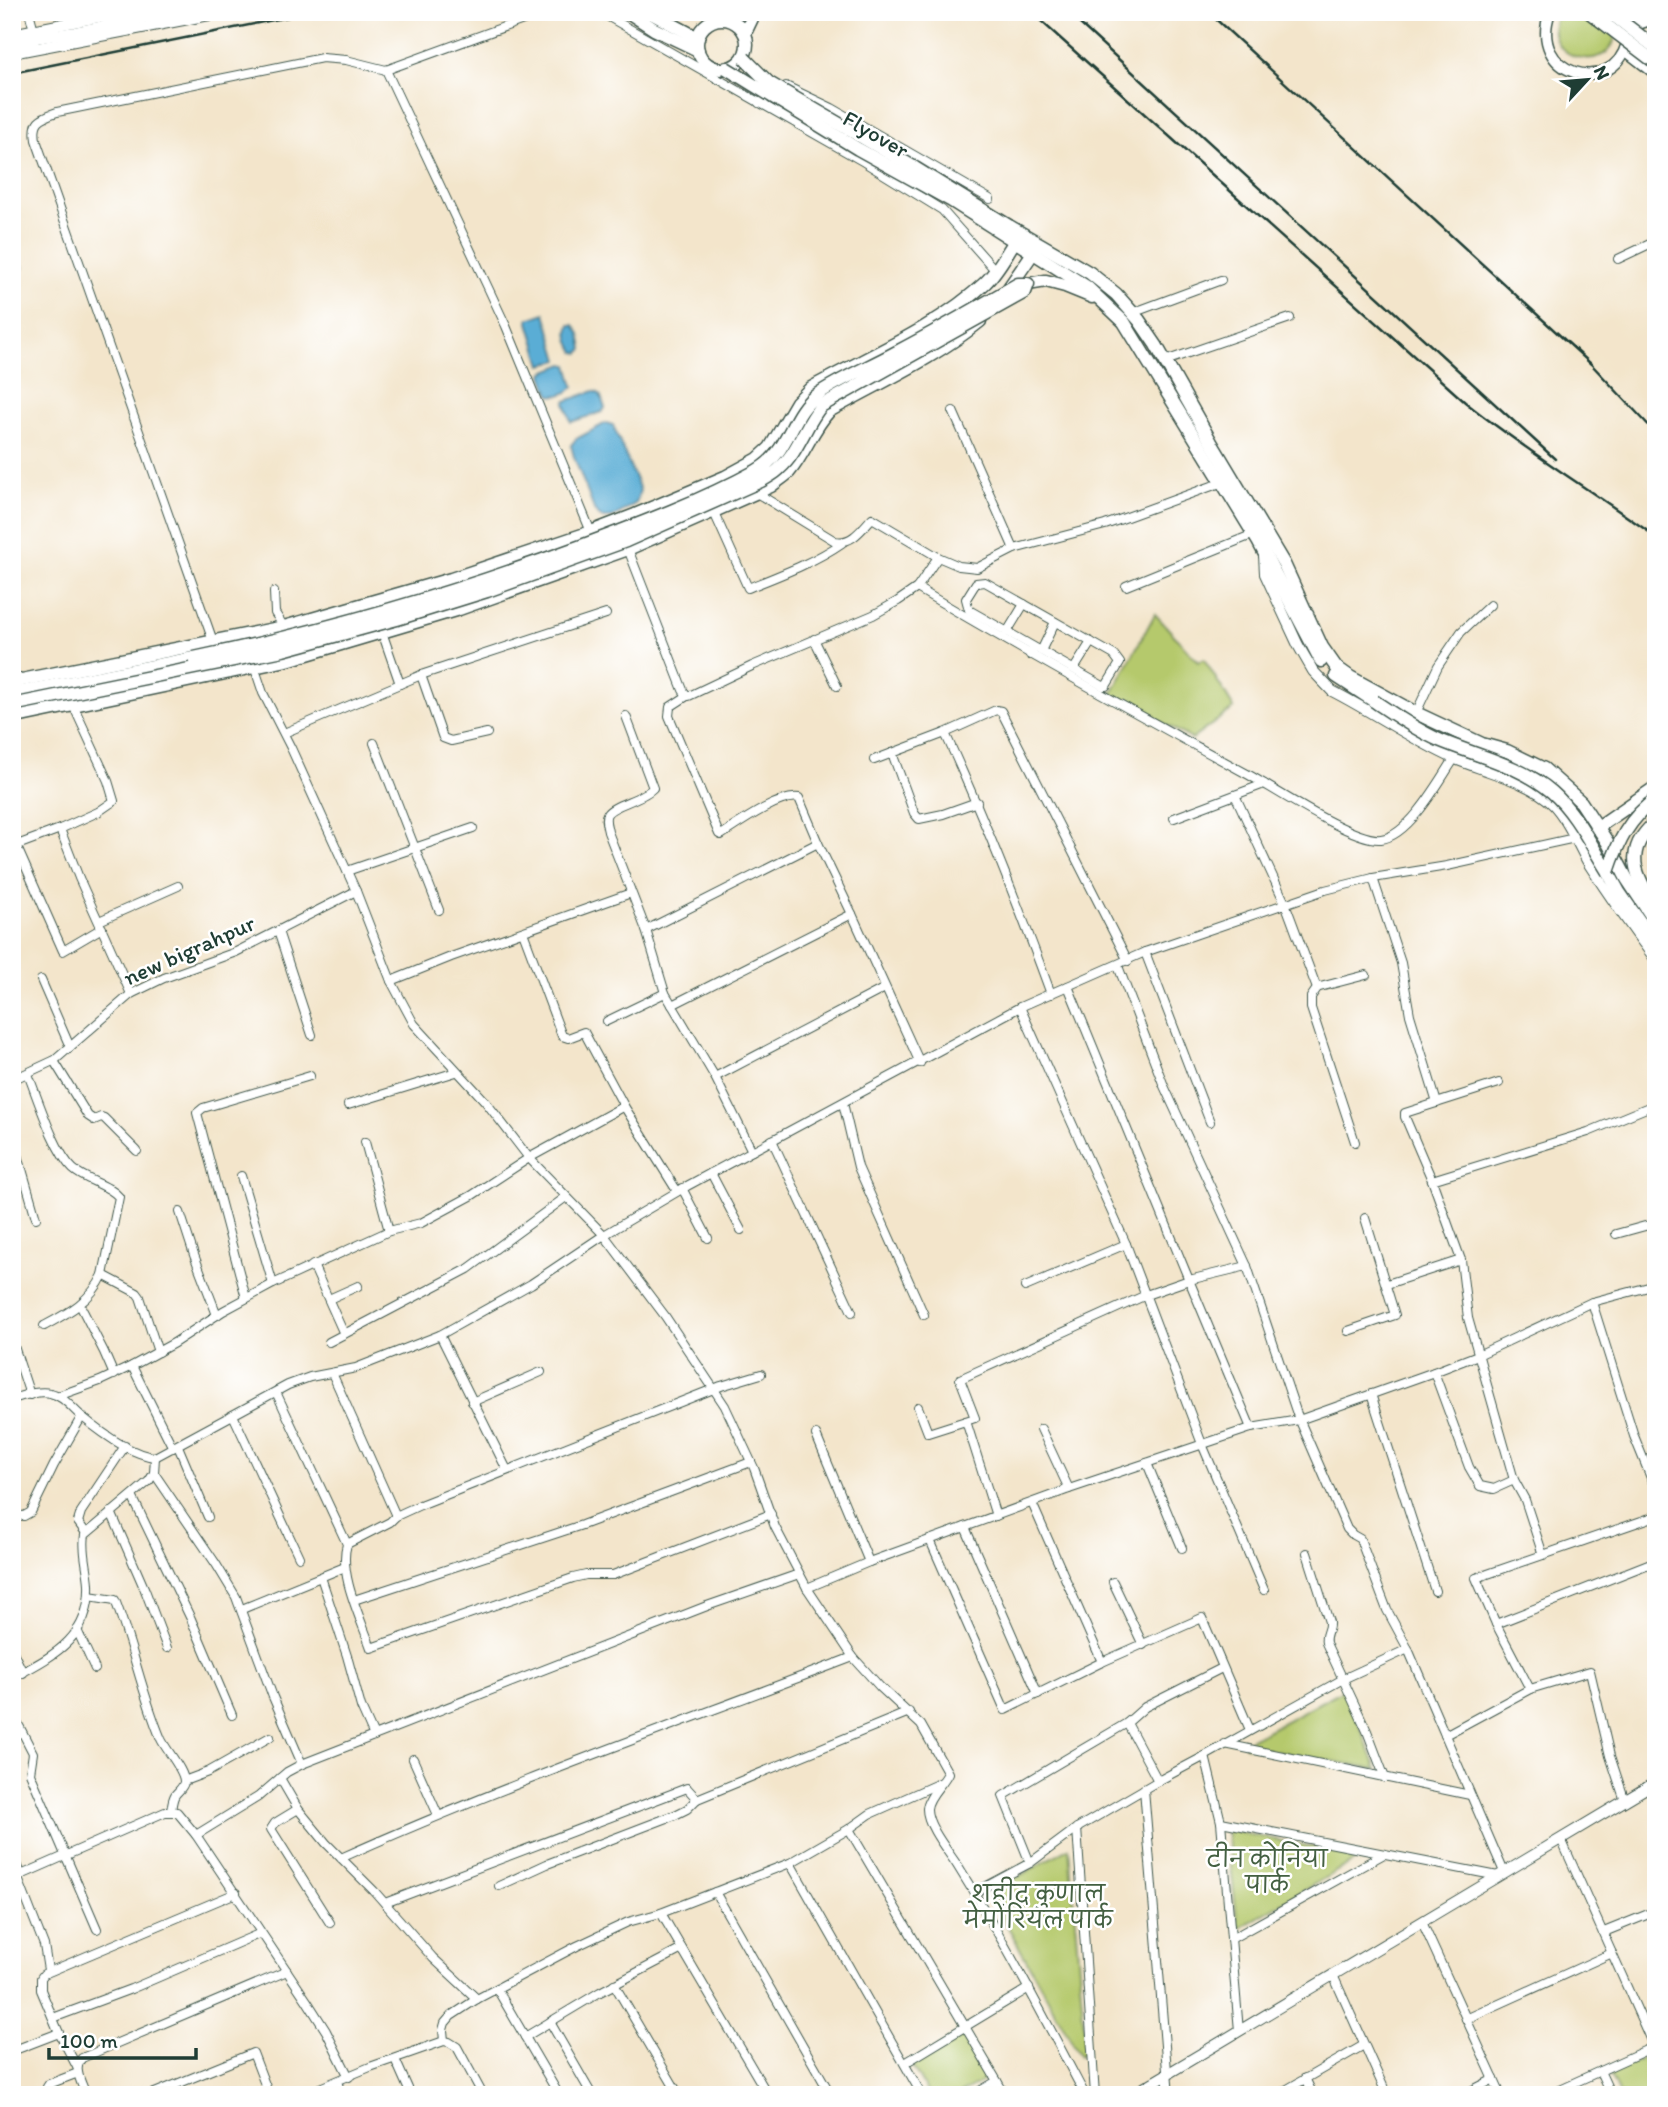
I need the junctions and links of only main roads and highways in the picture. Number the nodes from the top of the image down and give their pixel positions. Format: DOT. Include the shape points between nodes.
graph roads {
  1 [pos="628,12"];
  2 [pos="649,12"];
  3 [pos="755,12"];
  4 [pos="1550,12"];
  5 [pos="1589,12"];
  6 [pos="1609,12"];
  7 [pos="1623,12"];
  8 [pos="728,15"];
  9 [pos="1656,18"];
  10 [pos="1629,32"];
  11 [pos="745,33"];
  12 [pos="698,44"];
  13 [pos="1656,46"];
  14 [pos="1625,50"];
  15 [pos="744,58"];
  16 [pos="1656,63"];
  17 [pos="726,68"];
  18 [pos="1656,74"];
  19 [pos="1012,234"];
  20 [pos="1036,248"];
  21 [pos="1028,284"];
  22 [pos="1111,290"];
  23 [pos="1101,301"];
  24 [pos="916,331"];
  25 [pos="928,356"];
  26 [pos="12,682"];
  27 [pos="12,694"];
  28 [pos="12,705"];
  29 [pos="12,718"];
  30 [pos="1656,787"];
  31 [pos="1656,799"];
  32 [pos="1656,822"];
  33 [pos="1598,827"];
  34 [pos="1608,872"];
  35 [pos="1656,907"];
  36 [pos="1656,923"];
  37 [pos="1656,945"];
  1 -- 12 [label="main road" via="654,29"];
  2 -- 12 [label="main road"];
  3 -- 11 [label="main road"];
  4 -- 14 [label="main road" via="1545,27 1551,54 1575,73 1603,72"];
  5 -- 16 [label="main road, bridge"];
  6 -- 13 [label="main road, bridge"];
  7 -- 10 [label="main road"];
  8 -- 11 [label="main road"];
  8 -- 12 [label="main road" via="703,27"];
  9 -- 10 [label="main road"];
  10 -- 13 [label="main road"];
  10 -- 14 [label="main road"];
  11 -- 15 [label="main road"];
  12 -- 17 [label="main road, Flyover" via="703,60 712,67"];
  14 -- 18 [label="main road"];
  15 -- 17 [label="main road, bridge"];
  15 -- 19 [label="main road, Flyover, bridge" via="769,83 915,167"];
  17 -- 19 [label="main road, Flyover, bridge" via="858,149"];
  19 -- 20 [label="main road"];
  19 -- 24 [label="main road" via="988,280"];
  20 -- 22 [label="main road" via="1090,273"];
  20 -- 23 [label="main road"];
  20 -- 25 [label="main road" via="988,314"];
  21 -- 23 [label="main road" via="1053,282"];
  21 -- 27 [label="main road, bridge" via="1018,284 817,395 803,408 782,449 758,470 611,535 469,585 271,642"];
  21 -- 28 [label="main road, bridge" via="1025,292 821,406 780,469 626,541 487,591 322,640"];
  22 -- 23 [label="main road"];
  22 -- 33 [label="main road" via="1156,345 1284,564 1328,658 1350,677 1416,713 1544,769 1581,802"];
  23 -- 34 [label="main road, bridge" via="1124,322 1259,542 1314,650 1332,673 1435,738 1537,780 1570,812"];
  24 -- 25 [label="main road"];
  24 -- 26 [label="main road" via="811,388 797,402 770,448 739,471 591,531 451,579 285,627"];
  25 -- 29 [label="main road" via="829,411 788,473 756,494 628,549 525,587 287,660"];
  30 -- 33 [label="main road"];
  31 -- 34 [label="main road, bridge" via="1626,829"];
  32 -- 35 [label="main road" via="1641,836 1634,856 1635,870"];
  33 -- 36 [label="main road"];
  34 -- 37 [label="main road"];
}
